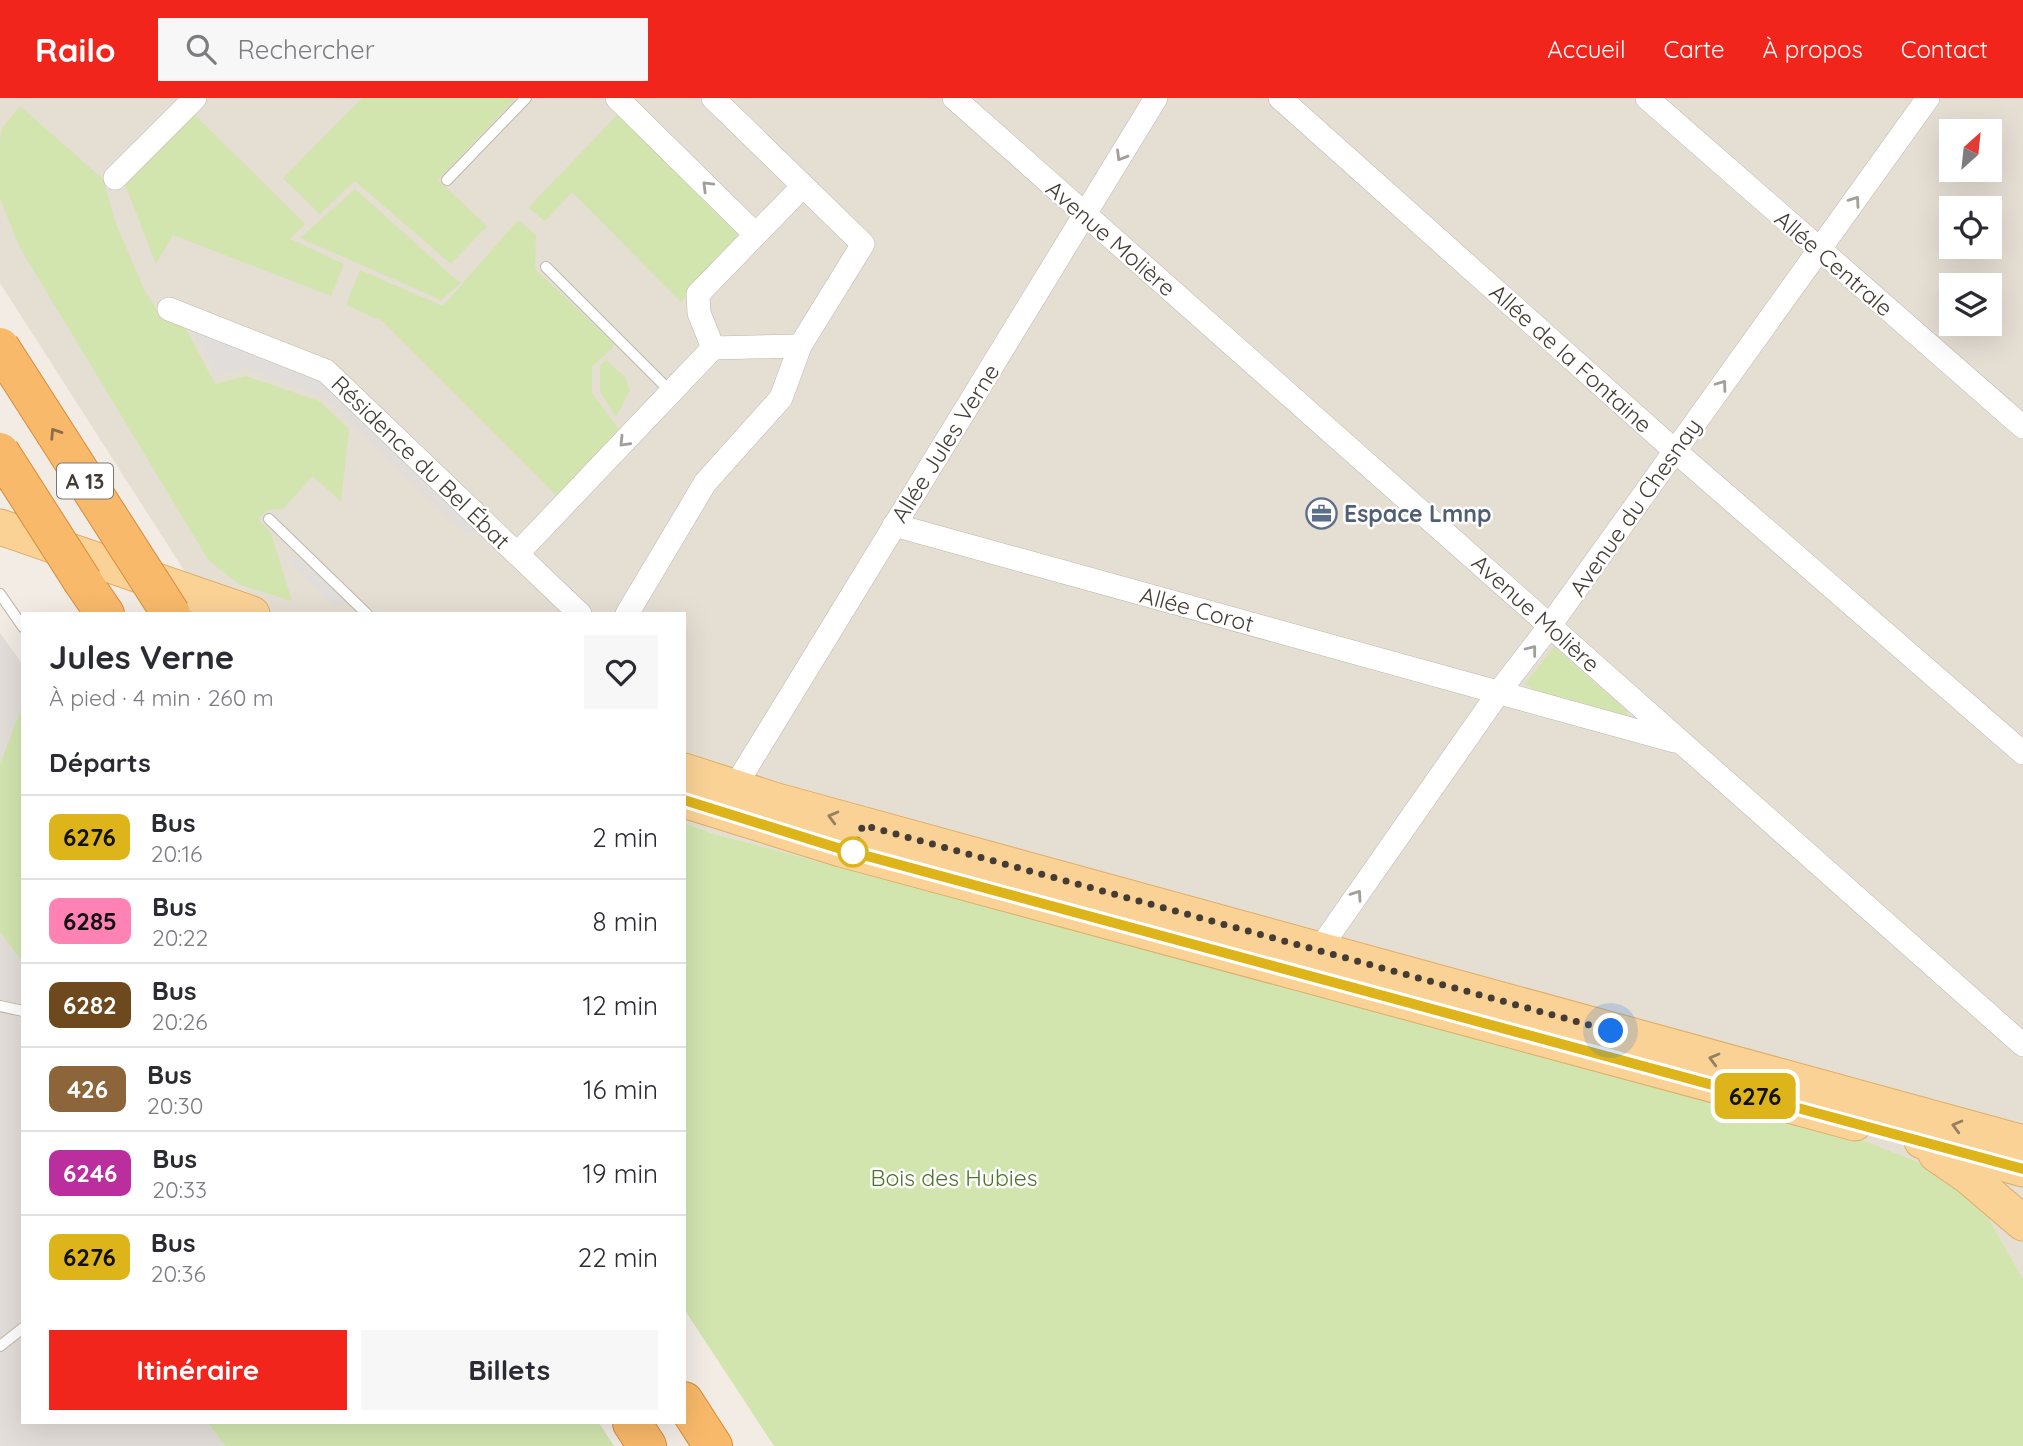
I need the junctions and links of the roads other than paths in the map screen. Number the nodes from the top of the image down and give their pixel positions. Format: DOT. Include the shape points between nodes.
graph roads {
  1 [pos="195,98"];
  2 [pos="526,98"];
  3 [pos="617,98"];
  4 [pos="713,98"];
  5 [pos="954,98"];
  6 [pos="1156,98"];
  7 [pos="1280,98"];
  8 [pos="1647,98"];
  9 [pos="1928,98"];
  10 [pos="116,178"];
  11 [pos="447,180"];
  12 [pos="803,186"];
  13 [pos="1085,216"];
  14 [pos="755,234"];
  15 [pos="1820,251"];
  16 [pos="546,267"];
  17 [pos="169,309"];
  18 [pos="800,346"];
  19 [pos="0,347"];
  20 [pos="713,348"];
  21 [pos="671,392"];
  22 [pos="2023,427"];
  23 [pos="1674,450"];
  24 [pos="0,453"];
  25 [pos="0,510"];
  26 [pos="269,519"];
  27 [pos="894,525"];
  28 [pos="0,527"];
  29 [pos="0,545"];
  30 [pos="517,554"];
  31 [pos="80,568"];
  32 [pos="136,574"];
  33 [pos="0,594"];
  34 [pos="104,612"];
  35 [pos="170,612"];
  36 [pos="218,612"];
  37 [pos="246,612"];
  38 [pos="364,612"];
  39 [pos="578,612"];
  40 [pos="628,612"];
  41 [pos="21,624"];
  42 [pos="1552,625"];
  43 [pos="1499,692"];
  44 [pos="1680,743"];
  45 [pos="2023,753"];
  46 [pos="686,772"];
  47 [pos="734,788"];
  48 [pos="686,801"];
  49 [pos="1318,951"];
  50 [pos="0,1006"];
  51 [pos="21,1011"];
  52 [pos="2023,1045"];
  53 [pos="1913,1139"];
  54 [pos="2023,1143"];
  55 [pos="2023,1169"];
  56 [pos="1984,1189"];
  57 [pos="2023,1223"];
  58 [pos="2023,1241"];
  59 [pos="21,1330"];
  60 [pos="0,1346"];
  61 [pos="686,1404"];
  62 [pos="633,1424"];
  63 [pos="647,1446"];
  64 [pos="713,1446"];
  1 -- 10 [label="street"];
  2 -- 11 [label="lane"];
  14 -- 3 [label="street, one-way"];
  4 -- 12 [label="street"];
  5 -- 13 [label="street, Avenue Molière"];
  6 -- 13 [label="street, Allée Jules Verne, one-way"];
  7 -- 23 [label="street, Allée de la Fontaine"];
  8 -- 15 [label="street, Allée Centrale"];
  15 -- 9 [label="street, Avenue du Chesnay, one-way"];
  12 -- 14 [label="street"];
  12 -- 18 [label="street" via="863,244"];
  13 -- 27 [label="street, Allée Jules Verne"];
  13 -- 42 [label="street, Avenue Molière"];
  14 -- 20 [label="street" via="698,294 699,313"];
  15 -- 22 [label="street, Allée Centrale"];
  23 -- 15 [label="street, Avenue du Chesnay, one-way"];
  16 -- 21 [label="lane"];
  17 -- 30 [label="street, Résidence du Bel Ébat" via="326,371"];
  18 -- 20 [label="street"];
  18 -- 40 [label="street" via="781,398 705,483"];
  35 -- 19 [label="highway, A 13, one-way, bridge"];
  20 -- 21 [label="street, Résidence du Bel Ébat"];
  21 -- 30 [label="street, Résidence du Bel Ébat, one-way"];
  23 -- 42 [label="street, Avenue du Chesnay"];
  23 -- 45 [label="street, Allée de la Fontaine"];
  24 -- 31 [label="highway, A 13, bridge"];
  25 -- 31 [label="main road"];
  26 -- 38 [label="lane"];
  27 -- 43 [label="street, Allée Corot"];
  27 -- 47 [label="street, Allée Jules Verne"];
  28 -- 31 [label="main road"];
  29 -- 31 [label="main road"];
  30 -- 39 [label="street, Résidence du Bel Ébat"];
  31 -- 32 [label="main road"];
  31 -- 34 [label="highway, A 13"];
  32 -- 36 [label="main road"];
  32 -- 37 [label="main road"];
  33 -- 41 [label="lane"];
  43 -- 42 [label="street, Avenue du Chesnay, one-way"];
  42 -- 44 [label="street, Avenue Molière"];
  43 -- 44 [label="street, Allée Corot"];
  49 -- 43 [label="street, Avenue du Chesnay, one-way"];
  44 -- 52 [label="street, Avenue Molière"];
  46 -- 47 [label="main road"];
  49 -- 47 [label="main road, one-way"];
  48 -- 53 [label="main road" via="841,849"];
  54 -- 49 [label="main road, one-way"];
  50 -- 51 [label="lane"];
  53 -- 55 [label="main road"];
  53 -- 56 [label="main road"];
  56 -- 57 [label="main road"];
  56 -- 58 [label="main road"];
  59 -- 60 [label="lane"];
  61 -- 64 [label="highway"];
  62 -- 63 [label="highway"];
}
